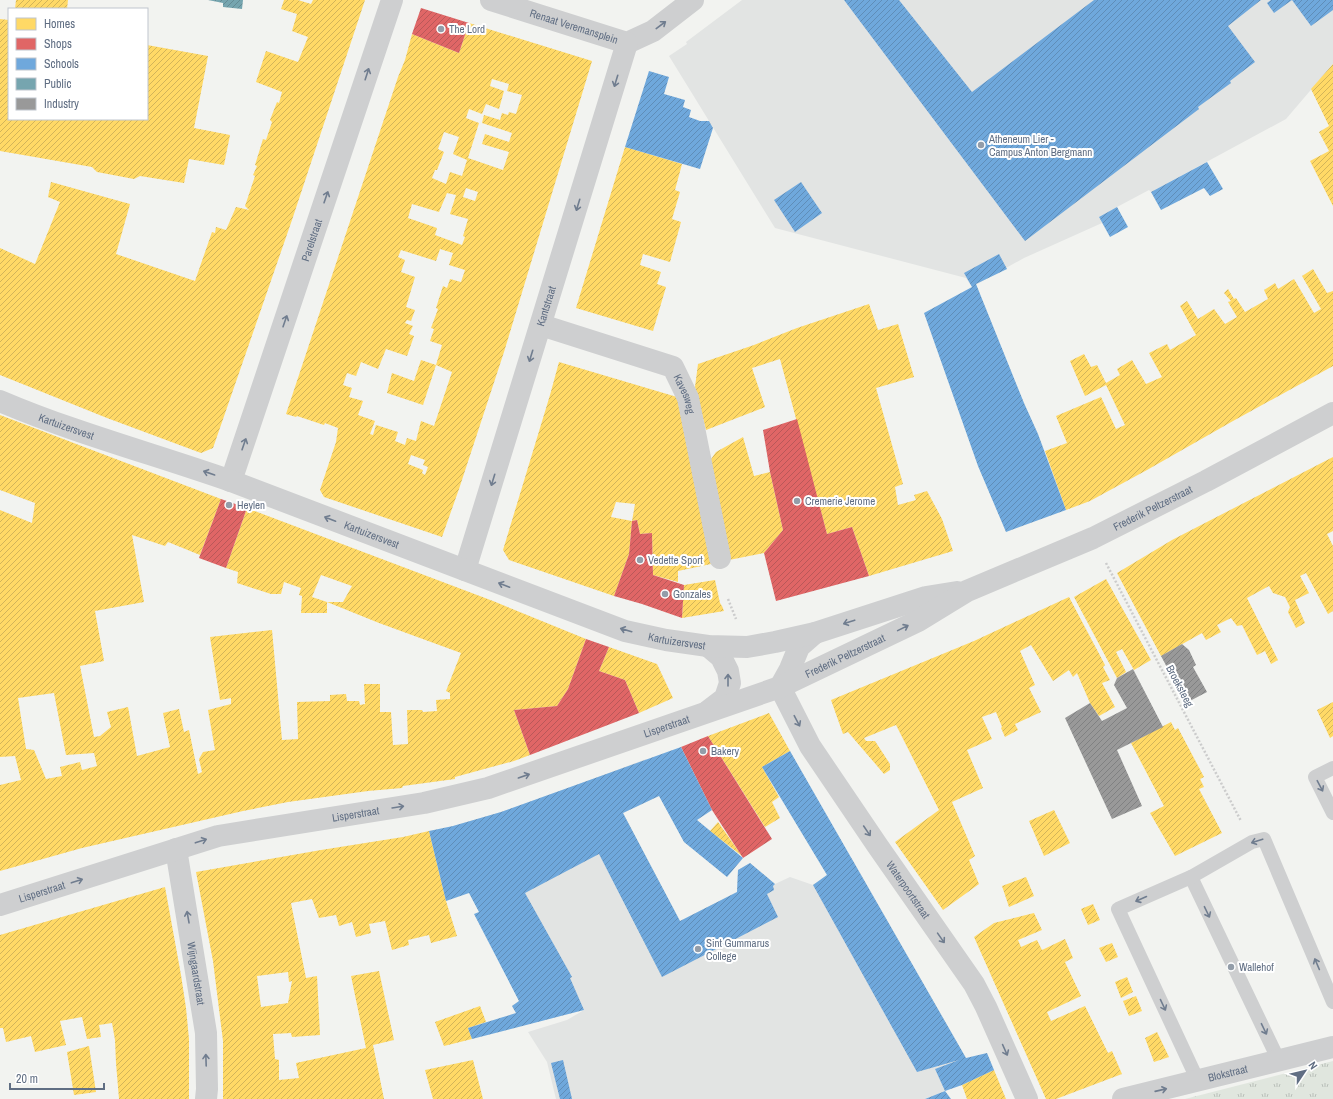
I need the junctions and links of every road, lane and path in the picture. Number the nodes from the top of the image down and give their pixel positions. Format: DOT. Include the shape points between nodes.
graph roads {
  1 [pos="392,0"];
  2 [pos="492,0"];
  3 [pos="693,0"];
  4 [pos="627,43"];
  5 [pos="541,326"];
  6 [pos="0,401"];
  7 [pos="1333,412"];
  8 [pos="231,481"];
  9 [pos="1093,538"];
  10 [pos="720,558"];
  11 [pos="465,570"];
  12 [pos="967,591"];
  13 [pos="815,633"];
  14 [pos="708,646"];
  15 [pos="747,647"];
  16 [pos="780,687"];
  17 [pos="708,711"];
  18 [pos="1333,768"];
  19 [pos="1333,812"];
  20 [pos="1252,842"];
  21 [pos="176,849"];
  22 [pos="1190,877"];
  23 [pos="0,905"];
  24 [pos="1333,1000"];
  25 [pos="1333,1048"];
  26 [pos="1279,1061"];
  27 [pos="1198,1081"];
  28 [pos="206,1099"];
  29 [pos="1027,1099"];
  30 [pos="1123,1099"];
  8 -- 1 [label="street, Parelstraat, one-way"];
  2 -- 4 [label="street, Renaat Veremansplein"];
  4 -- 3 [label="street, Renaat Veremansplein, one-way" via="653,31"];
  4 -- 5 [label="street, Kantstraat, one-way"];
  5 -- 10 [label="street, Kavesweg" via="673,367 688,398"];
  5 -- 11 [label="street, Kantstraat, one-way"];
  8 -- 6 [label="street, Kartuizersvest, one-way"];
  7 -- 9 [label="street, Frederik Peltzerstraat" via="1206,481"];
  11 -- 8 [label="street, Kartuizersvest, one-way"];
  9 -- 12 [label="street, Frederik Peltzerstraat"];
  9 -- 20 [label="path, Broeksteeg"];
  14 -- 11 [label="street, Kartuizersvest, one-way" via="625,631"];
  12 -- 13 [label="street, Frederik Peltzerstraat, one-way" via="926,597"];
  16 -- 12 [label="street, Frederik Peltzerstraat, one-way" via="918,621"];
  13 -- 15 [label="street, Frederik Peltzerstraat"];
  13 -- 16 [label="street, Frederik Peltzerstraat" via="799,647"];
  14 -- 15 [label="street, Kartuizersvest"];
  17 -- 14 [label="street, Lisperstraat, one-way" via="725,698 730,683 728,670 721,657"];
  16 -- 17 [label="street, Lisperstraat"];
  16 -- 29 [label="street, Waterpoortstraat, one-way" via="810,746 974,984"];
  21 -- 17 [label="street, Lisperstraat, one-way" via="218,836 424,803 488,788"];
  18 -- 19 [label="lane, one-way" via="1315,777"];
  20 -- 22 [label="lane"];
  24 -- 20 [label="lane, one-way" via="1264,838"];
  23 -- 21 [label="street, Lisperstraat, one-way"];
  28 -- 21 [label="street, Wijngaardstraat, one-way" via="206,1033"];
  22 -- 26 [label="lane, one-way"];
  22 -- 27 [label="lane, one-way" via="1118,909"];
  25 -- 26 [label="street, Blokstraat"];
  26 -- 27 [label="street, Blokstraat"];
  30 -- 27 [label="street, Blokstraat, one-way"];
}
